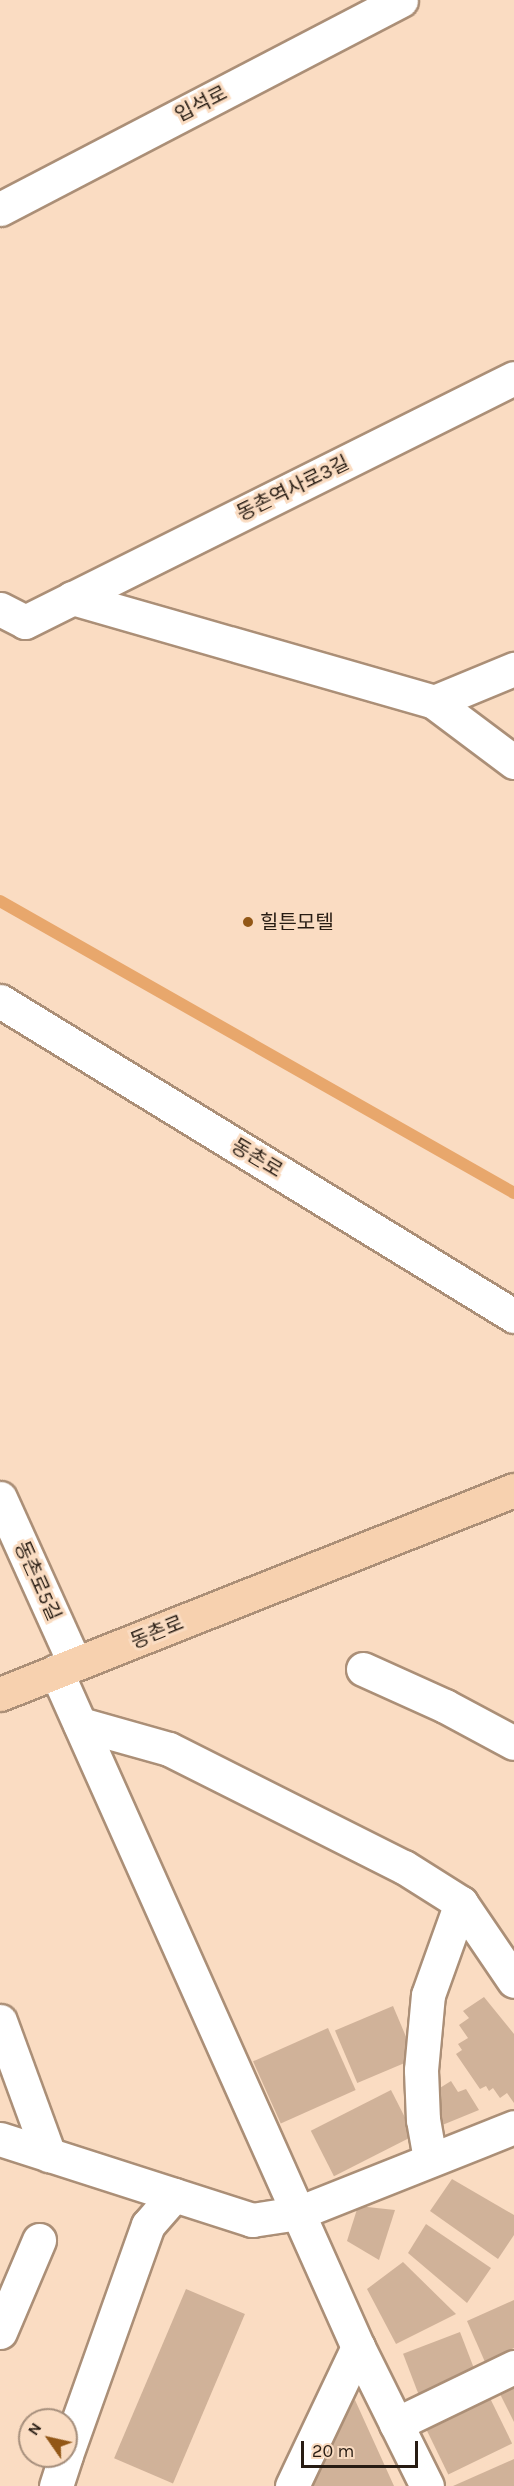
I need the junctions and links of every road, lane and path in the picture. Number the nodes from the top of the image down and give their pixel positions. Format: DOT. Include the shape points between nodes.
graph roads {
  1 [pos="401,0"];
  2 [pos="0,209"];
  3 [pos="514,378"];
  4 [pos="72,598"];
  5 [pos="13,615"];
  6 [pos="514,669"];
  7 [pos="434,702"];
  8 [pos="514,762"];
  9 [pos="0,1001"];
  10 [pos="514,1316"];
  11 [pos="514,1490"];
  12 [pos="0,1498"];
  13 [pos="65,1668"];
  14 [pos="363,1669"];
  15 [pos="0,1694"];
  16 [pos="80,1725"];
  17 [pos="514,1743"];
  18 [pos="461,1903"];
  19 [pos="514,1981"];
  20 [pos="0,2021"];
  21 [pos="514,2127"];
  22 [pos="0,2139"];
  23 [pos="49,2155"];
  24 [pos="430,2159"];
  25 [pos="174,2195"];
  26 [pos="298,2213"];
  27 [pos="39,2240"];
  28 [pos="0,2332"];
  29 [pos="358,2348"];
  30 [pos="514,2367"];
  31 [pos="78,2422"];
  32 [pos="396,2424"];
  33 [pos="62,2468"];
  34 [pos="56,2486"];
  35 [pos="292,2486"];
  36 [pos="427,2486"];
  1 -- 2 [label="street, 입석로"];
  3 -- 4 [label="street, 동촌역사로3길"];
  4 -- 5 [label="street, 동촌역사로3길"];
  4 -- 7 [label="street"];
  6 -- 7 [label="street"];
  7 -- 8 [label="street"];
  9 -- 10 [label="street, 동촌로"];
  11 -- 13 [label="main road, 동촌로"];
  12 -- 13 [label="street, 동촌로5길"];
  13 -- 15 [label="main road, 동촌로"];
  13 -- 16 [label="street, 동촌로5길"];
  14 -- 17 [label="street"];
  16 -- 18 [label="street" via="169,1749 404,1867"];
  16 -- 26 [label="street, 동촌로5길"];
  18 -- 19 [label="street"];
  18 -- 24 [label="street" via="428,1995 421,2070 423,2120"];
  20 -- 23 [label="street"];
  21 -- 24 [label="street"];
  22 -- 23 [label="street"];
  23 -- 25 [label="street"];
  24 -- 26 [label="street"];
  25 -- 26 [label="street" via="252,2220"];
  25 -- 31 [label="street" via="148,2225"];
  26 -- 29 [label="street, 동촌로5길"];
  27 -- 28 [label="street"];
  29 -- 32 [label="street, 동촌로5길"];
  29 -- 35 [label="street"];
  30 -- 32 [label="street"];
  32 -- 36 [label="street, 동촌로5길"];
  33 -- 34 [label="street"];
}
